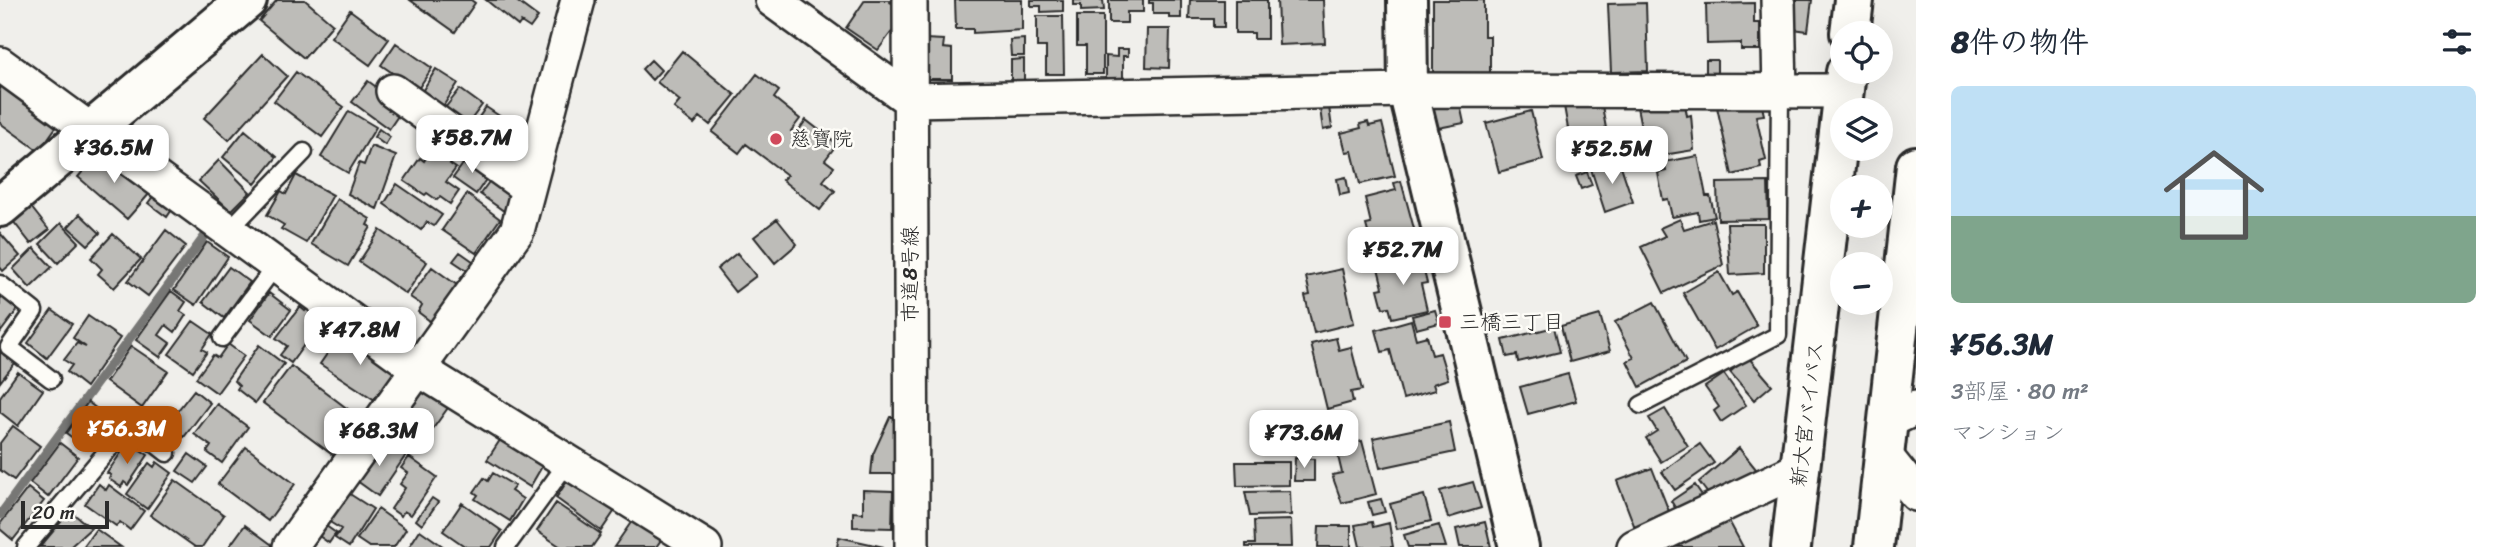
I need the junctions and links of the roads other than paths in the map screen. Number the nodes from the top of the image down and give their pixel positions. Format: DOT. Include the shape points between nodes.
graph roads {
  1 [pos="247,0"];
  2 [pos="578,0"];
  3 [pos="772,0"];
  4 [pos="910,0"];
  5 [pos="1407,0"];
  6 [pos="1778,0"];
  7 [pos="1854,0"];
  8 [pos="1851,21"];
  9 [pos="0,64"];
  10 [pos="1830,83"];
  11 [pos="1845,84"];
  12 [pos="1408,90"];
  13 [pos="393,91"];
  14 [pos="1780,91"];
  15 [pos="910,100"];
  16 [pos="93,131"];
  17 [pos="304,152"];
  18 [pos="1916,166"];
  19 [pos="528,188"];
  20 [pos="0,207"];
  21 [pos="229,230"];
  22 [pos="276,265"];
  23 [pos="0,284"];
  24 [pos="222,338"];
  25 [pos="416,368"];
  26 [pos="51,379"];
  27 [pos="1641,405"];
  28 [pos="1896,428"];
  29 [pos="167,453"];
  30 [pos="568,462"];
  31 [pos="1801,468"];
  32 [pos="1916,494"];
  33 [pos="26,547"];
  34 [pos="290,547"];
  35 [pos="506,547"];
  36 [pos="705,547"];
  37 [pos="912,547"];
  38 [pos="1519,547"];
  39 [pos="1634,547"];
  40 [pos="1791,547"];
  41 [pos="1874,547"];
  1 -- 16 [label="main road"];
  2 -- 19 [label="street"];
  3 -- 15 [label="street"];
  4 -- 15 [label="street, 市道8号線"];
  5 -- 12 [label="main road"];
  6 -- 14 [label="street"];
  7 -- 8 [label="main road"];
  9 -- 16 [label="street"];
  10 -- 14 [label="street"];
  11 -- 31 [label="main road, 新大宮バイパス"];
  12 -- 14 [label="street"];
  12 -- 15 [label="street"];
  12 -- 38 [label="main road"];
  13 -- 19 [label="street"];
  14 -- 27 [label="lane" via="1778,335"];
  15 -- 37 [label="street, 市道8号線"];
  16 -- 20 [label="main road"];
  16 -- 21 [label="street"];
  17 -- 21 [label="lane"];
  18 -- 28 [label="main road"];
  19 -- 25 [label="street" via="517,232"];
  21 -- 22 [label="street"];
  22 -- 24 [label="lane"];
  22 -- 25 [label="street"];
  23 -- 26 [label="lane" via="34,311 9,347"];
  25 -- 30 [label="street"];
  25 -- 34 [label="street"];
  28 -- 32 [label="street"];
  28 -- 41 [label="main road"];
  29 -- 33 [label="lane" via="130,424"];
  30 -- 35 [label="lane"];
  30 -- 36 [label="street"];
  31 -- 39 [label="street"];
  31 -- 40 [label="main road, 新大宮バイパス"];
}
